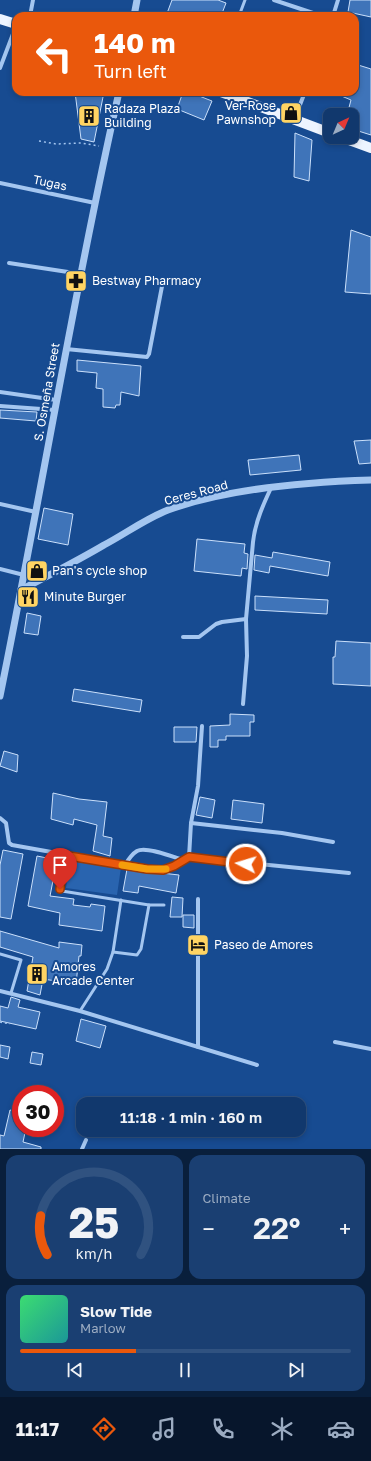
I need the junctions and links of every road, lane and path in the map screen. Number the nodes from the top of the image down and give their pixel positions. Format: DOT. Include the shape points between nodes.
graph roads {
  1 [pos="33,0"];
  2 [pos="137,0"];
  3 [pos="245,0"];
  4 [pos="274,0"];
  5 [pos="338,0"];
  6 [pos="31,12"];
  7 [pos="135,12"];
  8 [pos="240,12"];
  9 [pos="310,12"];
  10 [pos="334,12"];
  11 [pos="0,19"];
  12 [pos="12,24"];
  13 [pos="12,36"];
  14 [pos="0,68"];
  15 [pos="118,96"];
  16 [pos="231,96"];
  17 [pos="303,96"];
  18 [pos="294,120"];
  19 [pos="323,130"];
  20 [pos="40,141"];
  21 [pos="359,144"];
  22 [pos="106,148"];
  23 [pos="371,148"];
  24 [pos="0,183"];
  25 [pos="95,203"];
  26 [pos="9,263"];
  27 [pos="81,274"];
  28 [pos="163,281"];
  29 [pos="65,349"];
  30 [pos="0,392"];
  31 [pos="56,400"];
  32 [pos="0,406"];
  33 [pos="55,410"];
  34 [pos="371,480"];
  35 [pos="271,488"];
  36 [pos="0,504"];
  37 [pos="36,512"];
  38 [pos="0,569"];
  39 [pos="25,575"];
  40 [pos="21,590"];
  41 [pos="246,620"];
  42 [pos="183,637"];
  43 [pos="3,668"];
  44 [pos="0,696"];
  45 [pos="243,704"];
  46 [pos="202,726"];
  47 [pos="0,818"];
  48 [pos="191,823"];
  49 [pos="334,842"];
  50 [pos="63,855"];
  51 [pos="189,857"];
  52 [pos="183,860"];
  53 [pos="125,865"];
  54 [pos="349,874"];
  55 [pos="198,899"];
  56 [pos="122,900"];
  57 [pos="149,905"];
  58 [pos="164,905"];
  59 [pos="113,952"];
  60 [pos="0,954"];
  61 [pos="0,990"];
  62 [pos="10,993"];
  63 [pos="80,1011"];
  64 [pos="0,1022"];
  65 [pos="10,1024"];
  66 [pos="335,1042"];
  67 [pos="198,1048"];
  68 [pos="371,1049"];
  69 [pos="257,1065"];
  70 [pos="86,1140"];
  71 [pos="82,1149"];
  1 -- 6 [label="street"];
  2 -- 7 [label="street"];
  3 -- 8 [label="lane"];
  4 -- 9 [label="street"];
  5 -- 10 [label="street"];
  11 -- 12 [label="main road"];
  13 -- 14 [label="street"];
  15 -- 22 [label="street, S. Osmeña Street"];
  16 -- 18 [label="main road"];
  17 -- 18 [label="street"];
  18 -- 19 [label="main road"];
  20 -- 22 [label="path" via="56,144 81,143"];
  21 -- 23 [label="main road"];
  22 -- 25 [label="street, S. Osmeña Street"];
  24 -- 25 [label="street, Tugas"];
  25 -- 27 [label="street, S. Osmeña Street"];
  26 -- 27 [label="street"];
  27 -- 29 [label="street, S. Osmeña Street"];
  28 -- 29 [label="street" via="148,356"];
  29 -- 31 [label="street, S. Osmeña Street"];
  30 -- 31 [label="street"];
  31 -- 33 [label="street, S. Osmeña Street"];
  32 -- 33 [label="street"];
  33 -- 37 [label="street, S. Osmeña Street"];
  34 -- 35 [label="street, Ceres Road" via="318,482"];
  35 -- 40 [label="street, Ceres Road" via="217,497 167,511"];
  35 -- 41 [label="street" via="254,533"];
  36 -- 37 [label="street"];
  37 -- 39 [label="street, S. Osmeña Street"];
  38 -- 39 [label="street"];
  39 -- 40 [label="street, S. Osmeña Street"];
  40 -- 43 [label="street, S. Osmeña Street"];
  41 -- 42 [label="street" via="222,622 199,637"];
  41 -- 45 [label="street" via="247,656"];
  43 -- 44 [label="street, S. Osmeña Street"];
  46 -- 48 [label="street" via="198,786"];
  47 -- 50 [label="street" via="6,823 9,843 12,845"];
  48 -- 49 [label="street" via="282,833"];
  48 -- 51 [label="street"];
  50 -- 53 [label="street"];
  50 -- 56 [label="lane" via="60,889 62,891"];
  51 -- 52 [label="street"];
  51 -- 54 [label="street"];
  52 -- 53 [label="street" via="163,870"];
  52 -- 53 [label="street" via="138,850"];
  55 -- 67 [label="street"];
  56 -- 57 [label="lane"];
  56 -- 59 [label="lane"];
  57 -- 58 [label="lane"];
  57 -- 59 [label="lane" via="141,949 137,955"];
  59 -- 63 [label="lane" via="105,974"];
  60 -- 62 [label="lane" via="21,960"];
  61 -- 62 [label="street"];
  62 -- 63 [label="street"];
  63 -- 67 [label="street"];
  64 -- 65 [label="path"];
  66 -- 68 [label="street"];
  67 -- 69 [label="street"];
  70 -- 71 [label="street"];
}
